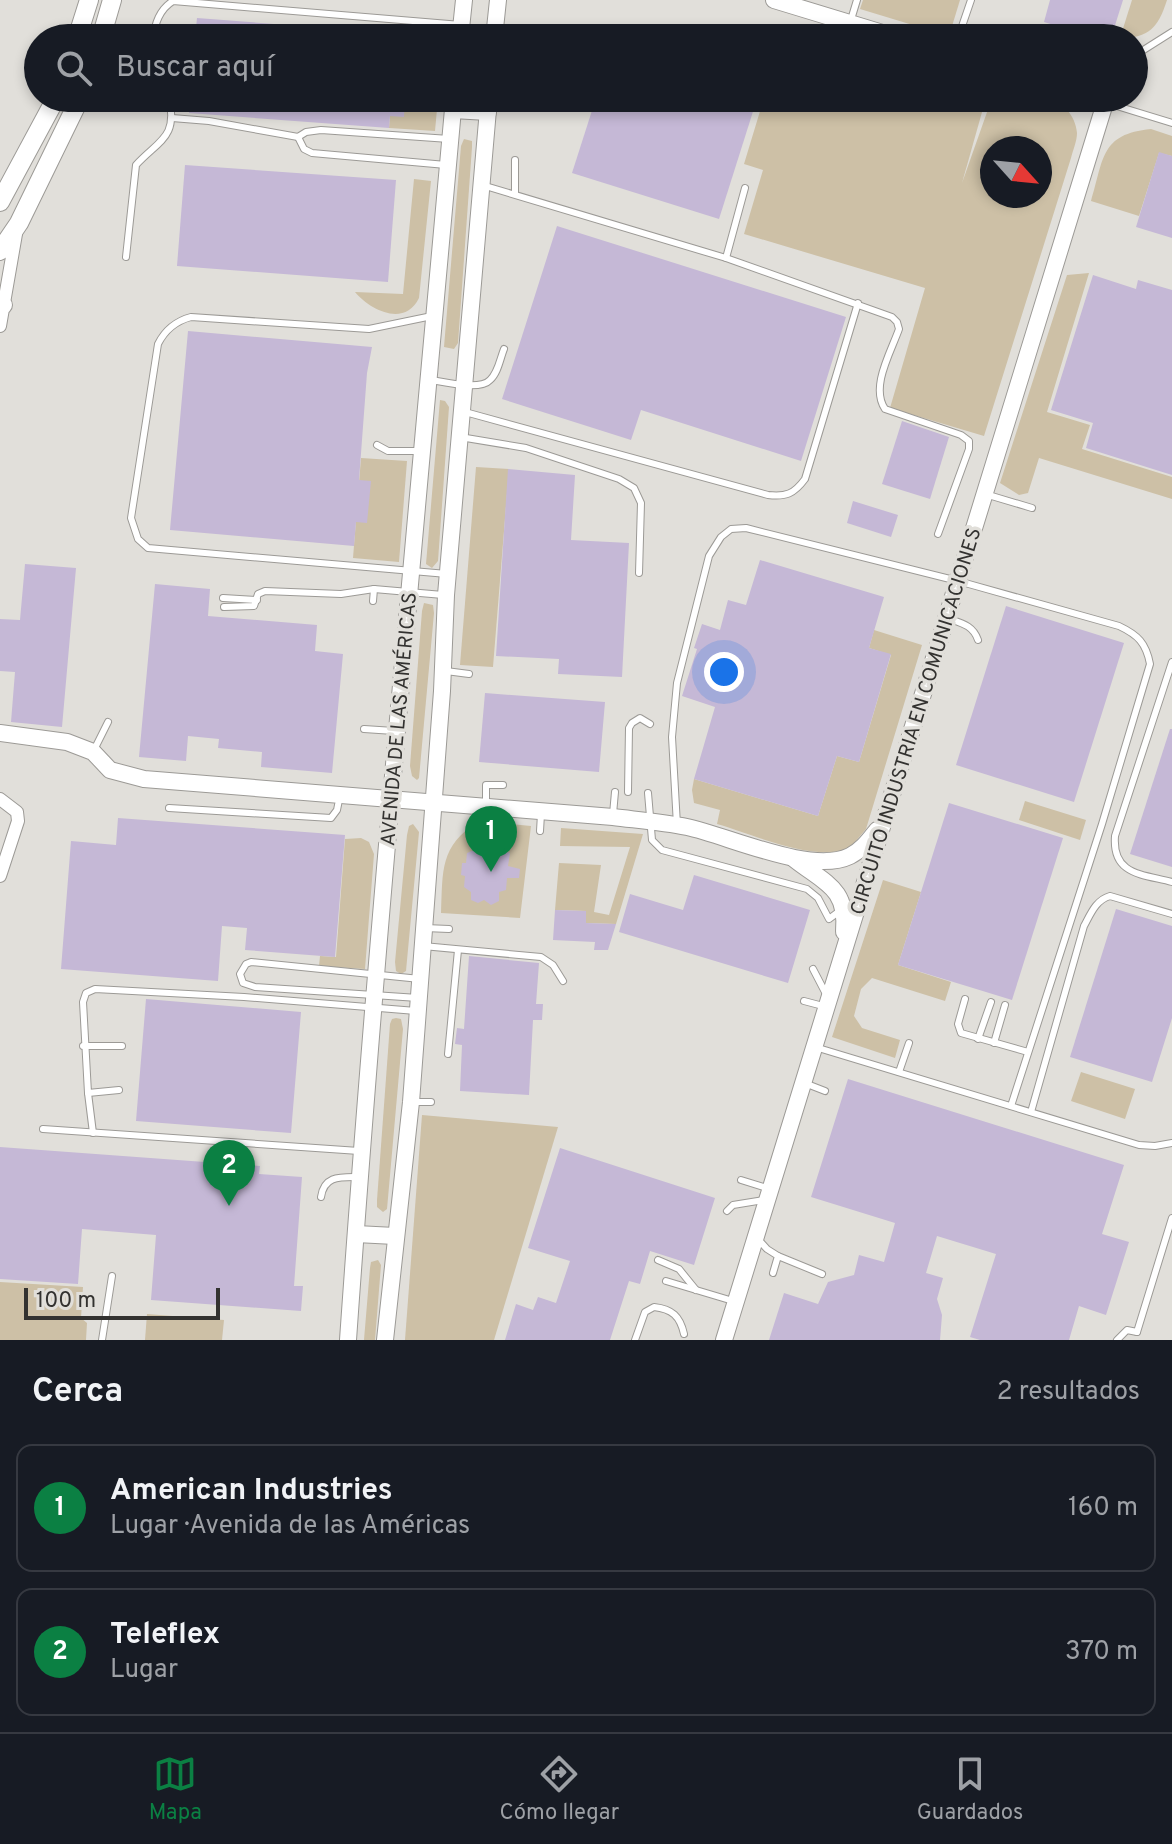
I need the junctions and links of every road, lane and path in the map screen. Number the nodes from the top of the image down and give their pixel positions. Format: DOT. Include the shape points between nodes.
graph roads {
  1 [pos="89,0"];
  2 [pos="112,0"];
  3 [pos="464,0"];
  4 [pos="498,0"];
  5 [pos="774,0"];
  6 [pos="857,0"];
  7 [pos="971,0"];
  8 [pos="850,23"];
  9 [pos="81,24"];
  10 [pos="105,24"];
  11 [pos="157,24"];
  12 [pos="386,24"];
  13 [pos="461,24"];
  14 [pos="495,24"];
  15 [pos="853,24"];
  16 [pos="963,24"];
  17 [pos="1172,32"];
  18 [pos="1148,47"];
  19 [pos="48,112"];
  20 [pos="73,112"];
  21 [pos="171,112"];
  22 [pos="453,112"];
  23 [pos="487,112"];
  24 [pos="1096,112"];
  25 [pos="1138,112"];
  26 [pos="172,118"];
  27 [pos="1172,123"];
  28 [pos="298,137"];
  29 [pos="450,139"];
  30 [pos="515,160"];
  31 [pos="448,165"];
  32 [pos="482,185"];
  33 [pos="745,188"];
  34 [pos="515,194"];
  35 [pos="0,202"];
  36 [pos="19,223"];
  37 [pos="0,251"];
  38 [pos="126,257"];
  39 [pos="726,258"];
  40 [pos="858,303"];
  41 [pos="2,304"];
  42 [pos="432,316"];
  43 [pos="0,326"];
  44 [pos="504,349"];
  45 [pos="427,379"];
  46 [pos="464,385"];
  47 [pos="462,411"];
  48 [pos="460,437"];
  49 [pos="377,445"];
  50 [pos="421,451"];
  51 [pos="984,494"];
  52 [pos="1032,508"];
  53 [pos="938,534"];
  54 [pos="410,572"];
  55 [pos="639,573"];
  56 [pos="448,575"];
  57 [pos="958,581"];
  58 [pos="374,589"];
  59 [pos="409,592"];
  60 [pos="446,595"];
  61 [pos="223,598"];
  62 [pos="257,600"];
  63 [pos="373,601"];
  64 [pos="224,607"];
  65 [pos="947,618"];
  66 [pos="978,640"];
  67 [pos="1172,662"];
  68 [pos="443,670"];
  69 [pos="469,674"];
  70 [pos="108,722"];
  71 [pos="650,724"];
  72 [pos="364,729"];
  73 [pos="397,732"];
  74 [pos="0,733"];
  75 [pos="93,752"];
  76 [pos="503,785"];
  77 [pos="615,792"];
  78 [pos="628,792"];
  79 [pos="648,793"];
  80 [pos="340,795"];
  81 [pos="0,799"];
  82 [pos="391,799"];
  83 [pos="434,802"];
  84 [pos="486,807"];
  85 [pos="169,808"];
  86 [pos="541,811"];
  87 [pos="613,817"];
  88 [pos="884,819"];
  89 [pos="649,822"];
  90 [pos="677,826"];
  91 [pos="540,831"];
  92 [pos="794,859"];
  93 [pos="0,876"];
  94 [pos="1172,882"];
  95 [pos="844,908"];
  96 [pos="1172,914"];
  97 [pos="424,927"];
  98 [pos="449,929"];
  99 [pos="423,946"];
  100 [pos="458,950"];
  101 [pos="840,962"];
  102 [pos="813,969"];
  103 [pos="376,976"];
  104 [pos="420,979"];
  105 [pos="563,981"];
  106 [pos="965,999"];
  107 [pos="374,1001"];
  108 [pos="804,1001"];
  109 [pos="991,1002"];
  110 [pos="828,1003"];
  111 [pos="418,1004"];
  112 [pos="1005,1005"];
  113 [pos="978,1039"];
  114 [pos="909,1043"];
  115 [pos="994,1043"];
  116 [pos="83,1046"];
  117 [pos="122,1046"];
  118 [pos="814,1047"];
  119 [pos="1028,1052"];
  120 [pos="448,1054"];
  121 [pos="899,1072"];
  122 [pos="803,1082"];
  123 [pos="119,1090"];
  124 [pos="825,1091"];
  125 [pos="88,1093"];
  126 [pos="411,1102"];
  127 [pos="431,1102"];
  128 [pos="1011,1106"];
  129 [pos="1031,1112"];
  130 [pos="43,1129"];
  131 [pos="93,1133"];
  132 [pos="1172,1143"];
  133 [pos="363,1151"];
  134 [pos="361,1177"];
  135 [pos="741,1180"];
  136 [pos="769,1194"];
  137 [pos="321,1197"];
  138 [pos="727,1211"];
  139 [pos="1172,1218"];
  140 [pos="356,1234"];
  141 [pos="395,1236"];
  142 [pos="756,1237"];
  143 [pos="778,1256"];
  144 [pos="658,1260"];
  145 [pos="773,1273"];
  146 [pos="822,1274"];
  147 [pos="112,1276"];
  148 [pos="666,1281"];
  149 [pos="696,1290"];
  150 [pos="736,1302"];
  151 [pos="1137,1332"];
  152 [pos="684,1334"];
  153 [pos="102,1340"];
  154 [pos="348,1340"];
  155 [pos="385,1340"];
  156 [pos="635,1340"];
  157 [pos="724,1340"];
  158 [pos="1117,1340"];
  159 [pos="1141,1340"];
  1 -- 9 [label="main road"];
  2 -- 10 [label="main road"];
  3 -- 13 [label="main road"];
  4 -- 14 [label="main road"];
  5 -- 8 [label="main road"];
  6 -- 8 [label="lane"];
  7 -- 16 [label="lane"];
  8 -- 15 [label="main road"];
  11 -- 12 [label="lane" via="173,1"];
  17 -- 18 [label="lane"];
  19 -- 35 [label="main road"];
  20 -- 36 [label="main road"];
  21 -- 26 [label="lane"];
  22 -- 29 [label="main road, AVENIDA DE LAS AMÉRICAS"];
  23 -- 32 [label="main road, AVENIDA DE LAS AMÉRICAS"];
  24 -- 51 [label="main road, CIRCUITO INDUSTRIA EN COMUNICACIONES"];
  25 -- 27 [label="lane"];
  26 -- 28 [label="lane"];
  26 -- 38 [label="lane" via="163,142 136,165"];
  28 -- 29 [label="lane" via="321,130"];
  28 -- 31 [label="lane" via="312,153"];
  29 -- 31 [label="main road, AVENIDA DE LAS AMÉRICAS"];
  30 -- 34 [label="lane"];
  31 -- 42 [label="main road, AVENIDA DE LAS AMÉRICAS"];
  32 -- 34 [label="lane"];
  32 -- 46 [label="main road, AVENIDA DE LAS AMÉRICAS"];
  33 -- 39 [label="lane"];
  34 -- 39 [label="lane"];
  36 -- 37 [label="main road"];
  36 -- 41 [label="street"];
  39 -- 40 [label="lane"];
  40 -- 47 [label="lane" via="805,479 783,497"];
  40 -- 53 [label="lane" via="892,317 899,329 878,389 885,409 969,441"];
  41 -- 43 [label="street"];
  42 -- 45 [label="main road, AVENIDA DE LAS AMÉRICAS"];
  42 -- 54 [label="lane" via="369,329 182,320 158,344 131,518 138,539 148,548"];
  44 -- 46 [label="lane" via="491,380"];
  45 -- 46 [label="lane"];
  45 -- 50 [label="main road, AVENIDA DE LAS AMÉRICAS"];
  46 -- 47 [label="main road, AVENIDA DE LAS AMÉRICAS"];
  47 -- 48 [label="main road, AVENIDA DE LAS AMÉRICAS"];
  48 -- 55 [label="lane" via="526,448 634,488 641,503"];
  48 -- 56 [label="main road, AVENIDA DE LAS AMÉRICAS"];
  49 -- 50 [label="lane" via="388,451"];
  50 -- 54 [label="main road, AVENIDA DE LAS AMÉRICAS"];
  51 -- 52 [label="lane"];
  51 -- 57 [label="main road, CIRCUITO INDUSTRIA EN COMUNICACIONES"];
  54 -- 56 [label="lane"];
  54 -- 59 [label="main road, AVENIDA DE LAS AMÉRICAS"];
  56 -- 60 [label="main road, AVENIDA DE LAS AMÉRICAS"];
  57 -- 65 [label="main road, CIRCUITO INDUSTRIA EN COMUNICACIONES"];
  57 -- 90 [label="lane" via="746,528 731,529 721,537 709,556 677,683 672,737"];
  57 -- 119 [label="lane" via="1119,626 1141,640 1150,664"];
  58 -- 59 [label="lane"];
  58 -- 62 [label="lane" via="341,594 265,591"];
  58 -- 63 [label="lane"];
  59 -- 60 [label="lane"];
  59 -- 73 [label="main road, AVENIDA DE LAS AMÉRICAS"];
  60 -- 68 [label="main road, AVENIDA DE LAS AMÉRICAS"];
  61 -- 62 [label="lane"];
  62 -- 64 [label="lane" via="249,608"];
  65 -- 66 [label="lane" via="969,626"];
  65 -- 88 [label="main road, CIRCUITO INDUSTRIA EN COMUNICACIONES"];
  67 -- 94 [label="lane" via="1114,848 1127,869"];
  68 -- 69 [label="lane"];
  68 -- 83 [label="main road, AVENIDA DE LAS AMÉRICAS"];
  70 -- 75 [label="lane"];
  71 -- 78 [label="lane" via="640,718 629,728"];
  72 -- 73 [label="lane"];
  73 -- 82 [label="main road, AVENIDA DE LAS AMÉRICAS"];
  74 -- 75 [label="main road" via="67,742"];
  75 -- 80 [label="main road" via="110,770 144,779"];
  76 -- 84 [label="lane" via="486,785"];
  77 -- 87 [label="lane"];
  79 -- 89 [label="lane"];
  80 -- 82 [label="main road"];
  80 -- 85 [label="lane" via="331,818"];
  81 -- 93 [label="street" via="17,812 18,821"];
  82 -- 83 [label="main road"];
  82 -- 103 [label="main road, AVENIDA DE LAS AMÉRICAS"];
  83 -- 84 [label="main road"];
  83 -- 97 [label="main road, AVENIDA DE LAS AMÉRICAS"];
  84 -- 86 [label="main road"];
  86 -- 87 [label="main road"];
  86 -- 91 [label="lane"];
  87 -- 89 [label="main road"];
  88 -- 92 [label="main road" via="868,842 848,857"];
  88 -- 101 [label="main road, CIRCUITO INDUSTRIA EN COMUNICACIONES"];
  89 -- 90 [label="main road"];
  89 -- 95 [label="lane" via="652,840 662,850 807,889 829,919"];
  90 -- 92 [label="main road"];
  92 -- 95 [label="main road" via="830,884"];
  95 -- 101 [label="main road"];
  96 -- 129 [label="lane" via="1110,896 1094,908 1084,926"];
  97 -- 98 [label="lane"];
  97 -- 99 [label="main road, AVENIDA DE LAS AMÉRICAS"];
  99 -- 100 [label="lane"];
  99 -- 104 [label="main road, AVENIDA DE LAS AMÉRICAS"];
  100 -- 105 [label="lane" via="541,957"];
  100 -- 120 [label="lane"];
  101 -- 110 [label="main road, CIRCUITO INDUSTRIA EN COMUNICACIONES"];
  102 -- 110 [label="lane"];
  103 -- 104 [label="lane"];
  103 -- 107 [label="main road, AVENIDA DE LAS AMÉRICAS"];
  103 -- 107 [label="lane" via="251,962 242,968 240,979 255,987"];
  104 -- 111 [label="main road, AVENIDA DE LAS AMÉRICAS"];
  106 -- 113 [label="lane" via="958,1029"];
  107 -- 111 [label="lane"];
  107 -- 111 [label="lane"];
  107 -- 116 [label="lane" via="95,989 83,1002"];
  107 -- 133 [label="main road, AVENIDA DE LAS AMÉRICAS"];
  108 -- 110 [label="lane"];
  109 -- 113 [label="lane"];
  110 -- 118 [label="main road, CIRCUITO INDUSTRIA EN COMUNICACIONES"];
  111 -- 126 [label="main road, AVENIDA DE LAS AMÉRICAS"];
  112 -- 115 [label="lane"];
  113 -- 115 [label="lane"];
  114 -- 121 [label="lane"];
  115 -- 119 [label="lane"];
  116 -- 117 [label="lane"];
  116 -- 125 [label="lane"];
  118 -- 121 [label="lane"];
  118 -- 122 [label="main road, CIRCUITO INDUSTRIA EN COMUNICACIONES"];
  119 -- 128 [label="lane"];
  121 -- 128 [label="lane"];
  122 -- 124 [label="lane"];
  122 -- 136 [label="main road, CIRCUITO INDUSTRIA EN COMUNICACIONES"];
  123 -- 125 [label="lane"];
  125 -- 131 [label="lane"];
  126 -- 127 [label="lane"];
  126 -- 141 [label="main road, AVENIDA DE LAS AMÉRICAS"];
  128 -- 129 [label="lane"];
  129 -- 132 [label="lane" via="1139,1145"];
  130 -- 131 [label="lane"];
  131 -- 133 [label="lane"];
  133 -- 134 [label="main road, AVENIDA DE LAS AMÉRICAS"];
  134 -- 137 [label="lane" via="334,1178 324,1185"];
  134 -- 140 [label="main road, AVENIDA DE LAS AMÉRICAS"];
  135 -- 136 [label="lane"];
  136 -- 138 [label="lane"];
  136 -- 142 [label="main road, CIRCUITO INDUSTRIA EN COMUNICACIONES"];
  139 -- 151 [label="lane"];
  140 -- 141 [label="main road"];
  140 -- 154 [label="main road, AVENIDA DE LAS AMÉRICAS"];
  141 -- 155 [label="main road, AVENIDA DE LAS AMÉRICAS"];
  142 -- 143 [label="lane"];
  142 -- 150 [label="main road, CIRCUITO INDUSTRIA EN COMUNICACIONES"];
  143 -- 145 [label="lane"];
  143 -- 146 [label="lane"];
  144 -- 149 [label="lane" via="679,1269"];
  147 -- 153 [label="lane"];
  148 -- 149 [label="lane"];
  149 -- 150 [label="lane"];
  150 -- 157 [label="main road, CIRCUITO INDUSTRIA EN COMUNICACIONES"];
  151 -- 158 [label="lane" via="1127,1330"];
  151 -- 159 [label="lane"];
  152 -- 156 [label="lane" via="674,1312 654,1307 645,1312"];
}
